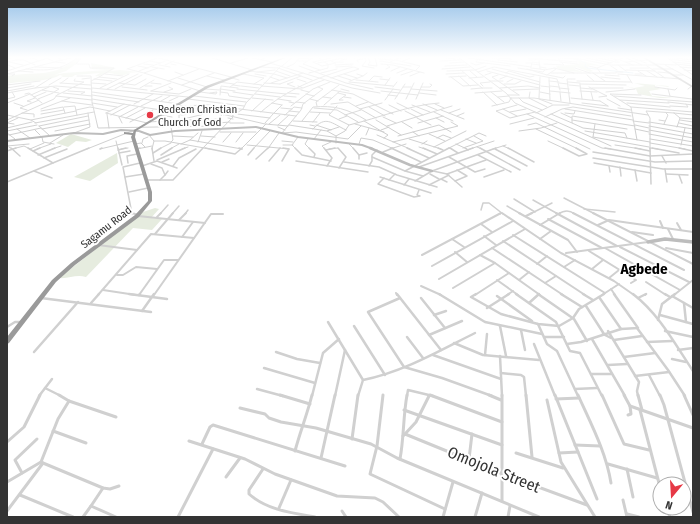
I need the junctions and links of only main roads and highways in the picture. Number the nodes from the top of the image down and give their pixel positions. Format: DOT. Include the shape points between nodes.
graph roads {
  1 [pos="220,81"];
  2 [pos="134,132"];
  3 [pos="125,134"];
  4 [pos="7,341"];
  1 -- 2 [label="highway"];
  2 -- 3 [label="highway"];
  2 -- 4 [label="highway, Sagamu Road" via="134,142 147,180 150,201 137,216 61,274"];
}
